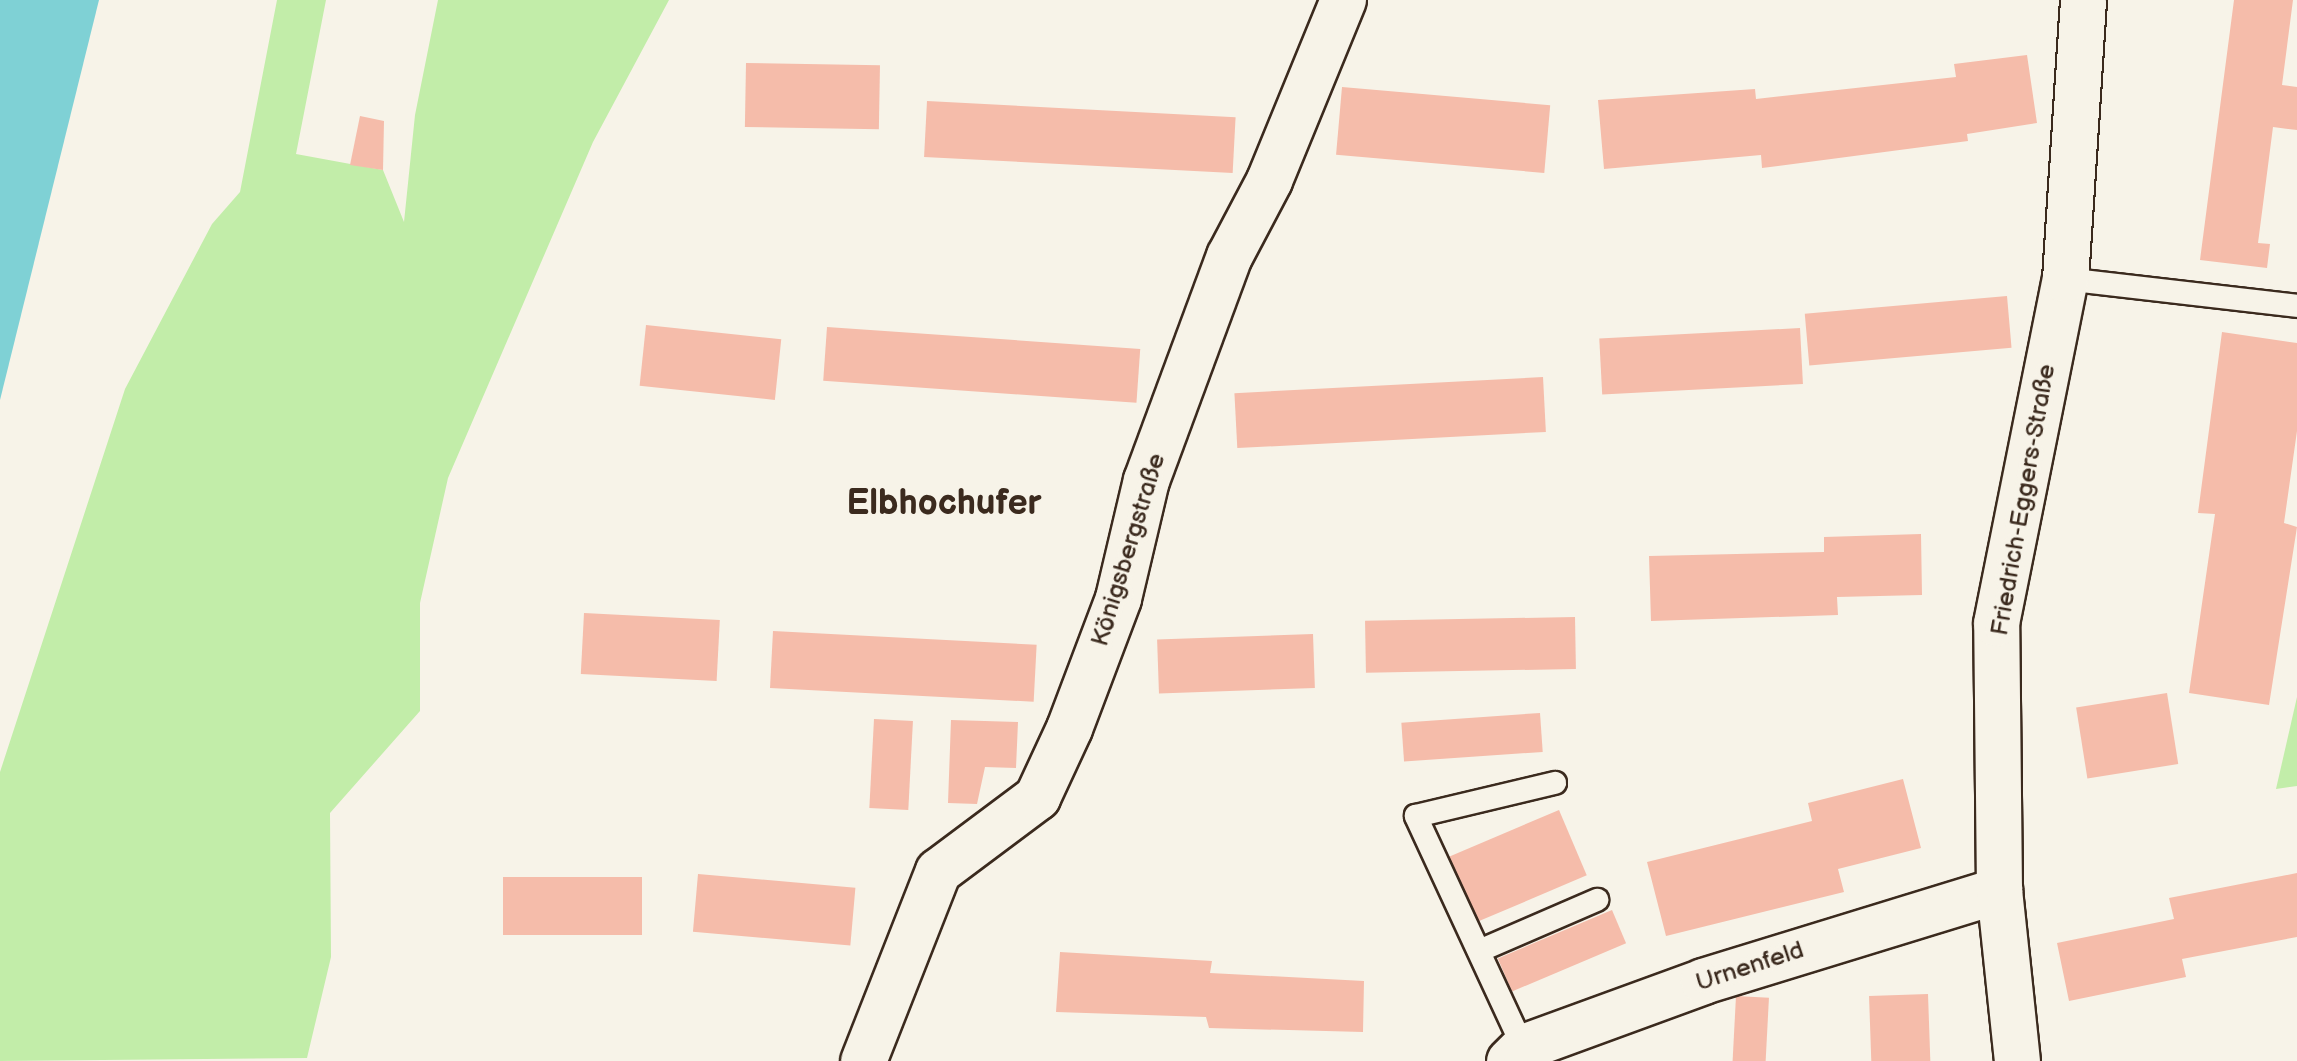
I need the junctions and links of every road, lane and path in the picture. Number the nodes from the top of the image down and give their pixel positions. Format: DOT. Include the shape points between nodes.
graph roads {
  1 [pos="1343,0"];
  2 [pos="2084,0"];
  3 [pos="2065,279"];
  4 [pos="2297,306"];
  5 [pos="1555,783"];
  6 [pos="1597,900"];
  7 [pos="2002,906"];
  8 [pos="1478,951"];
  9 [pos="1516,1054"];
  10 [pos="863,1061"];
  11 [pos="2017,1061"];
  1 -- 10 [label="street, Königsbergstraße" via="1269,180 1229,256 1146,480 1118,598 1069,728 1037,797 938,872"];
  2 -- 3 [label="street, Friedrich-Eggers-Straße"];
  3 -- 4 [label="lane"];
  3 -- 7 [label="street, Friedrich-Eggers-Straße" via="1996,624"];
  5 -- 8 [label="lane" via="1416,816"];
  6 -- 8 [label="lane"];
  7 -- 9 [label="street, Urnenfeld" via="1703,981"];
  7 -- 11 [label="street, Friedrich-Eggers-Straße"];
  8 -- 9 [label="lane"];
}
